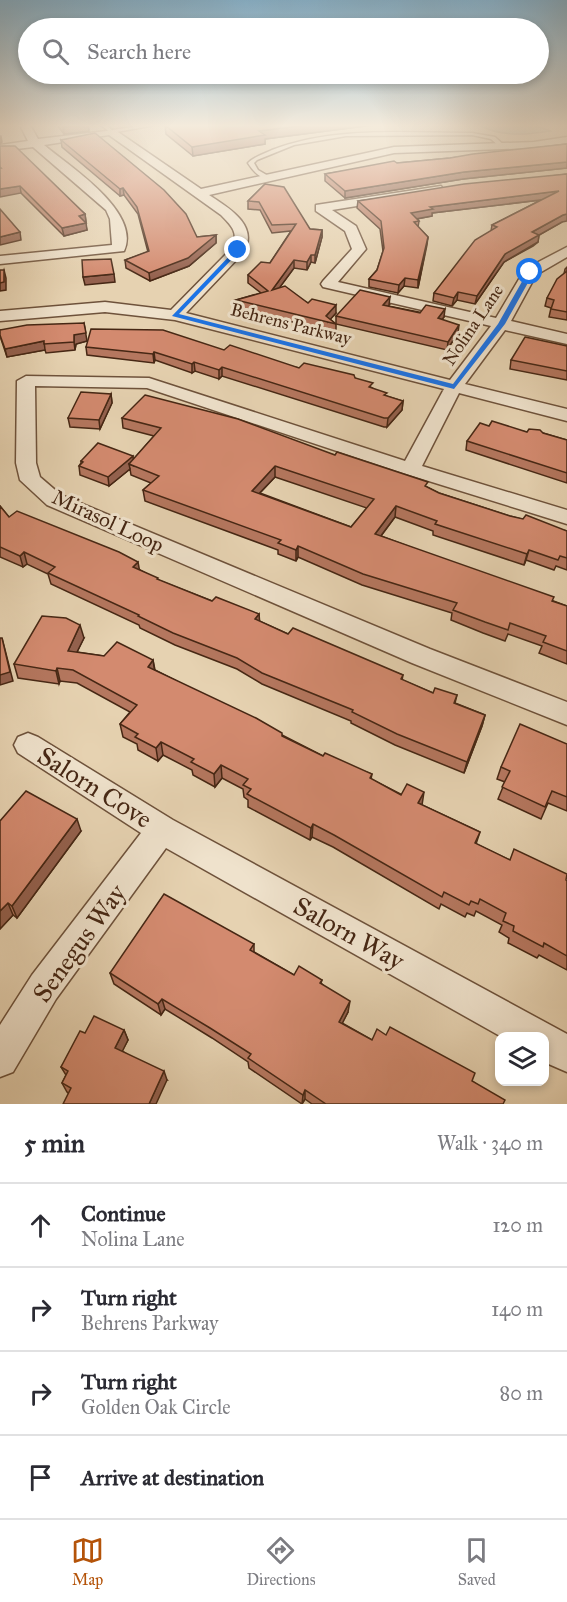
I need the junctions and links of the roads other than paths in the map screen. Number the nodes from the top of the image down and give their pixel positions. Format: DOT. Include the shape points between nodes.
graph roads {
  1 [pos="74,177"];
  2 [pos="176,177"];
  3 [pos="275,177"];
  4 [pos="268,178"];
  5 [pos="452,187"];
  6 [pos="200,193"];
  7 [pos="567,251"];
  8 [pos="0,260"];
  9 [pos="175,315"];
  10 [pos="0,316"];
  11 [pos="501,324"];
  12 [pos="567,339"];
  13 [pos="454,386"];
  14 [pos="567,415"];
  15 [pos="410,470"];
  16 [pos="567,517"];
  17 [pos="567,714"];
  18 [pos="28,745"];
  19 [pos="162,830"];
  20 [pos="528,1032"];
  21 [pos="549,1045"];
  22 [pos="567,1054"];
  23 [pos="0,1059"];
  1 -- 8 [label="street" via="111,208 117,219 118,248"];
  2 -- 6 [label="street"];
  3 -- 4 [label="street"];
  4 -- 6 [label="street"];
  5 -- 11 [label="street" via="321,208 351,229 359,249 328,284"];
  6 -- 9 [label="street" via="238,224 242,241 238,250"];
  7 -- 11 [label="street, Nolina Lane" via="530,272"];
  9 -- 10 [label="street, Behrens Parkway" via="105,307"];
  9 -- 13 [label="street, Behrens Parkway"];
  11 -- 12 [label="street"];
  11 -- 13 [label="street, Nolina Lane"];
  13 -- 14 [label="street, Behrens Parkway"];
  13 -- 15 [label="street, Nolina Lane"];
  15 -- 16 [label="street, Mirasol Loop"];
  15 -- 17 [label="street, Mirasol Loop" via="148,383 26,381 26,463 30,480 54,500"];
  18 -- 19 [label="street, Salorn Cove"];
  19 -- 20 [label="street, Salorn Way"];
  19 -- 23 [label="street, Senegus Way" via="44,987"];
  21 -- 22 [label="street"];
}
